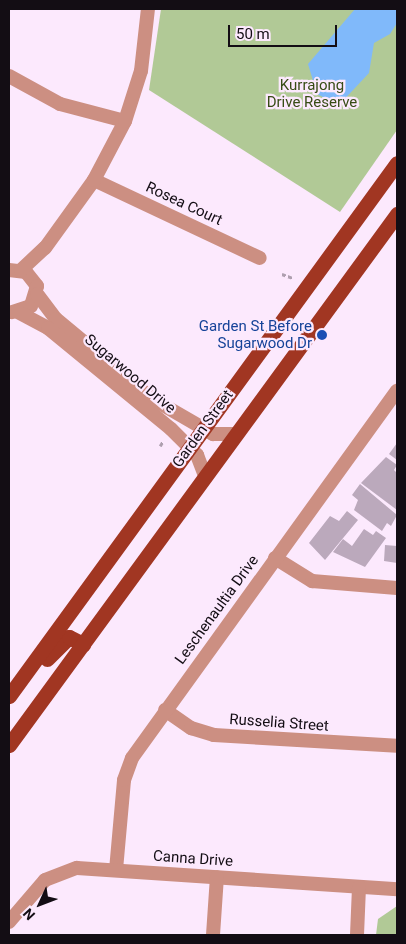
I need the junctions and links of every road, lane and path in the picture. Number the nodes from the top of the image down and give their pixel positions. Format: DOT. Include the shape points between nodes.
graph roads {
  1 [pos="148,9"];
  2 [pos="9,76"];
  3 [pos="125,121"];
  4 [pos="397,163"];
  5 [pos="94,180"];
  6 [pos="397,214"];
  7 [pos="45,248"];
  8 [pos="260,258"];
  9 [pos="15,270"];
  10 [pos="282,274"];
  11 [pos="293,278"];
  12 [pos="34,279"];
  13 [pos="37,294"];
  14 [pos="12,312"];
  15 [pos="397,392"];
  16 [pos="203,429"];
  17 [pos="236,434"];
  18 [pos="190,448"];
  19 [pos="205,476"];
  20 [pos="275,558"];
  21 [pos="397,588"];
  22 [pos="83,644"];
  23 [pos="9,696"];
  24 [pos="9,701"];
  25 [pos="165,710"];
  26 [pos="9,746"];
  27 [pos="397,746"];
  28 [pos="116,870"];
  29 [pos="217,877"];
  30 [pos="359,887"];
  31 [pos="397,889"];
  32 [pos="9,922"];
  33 [pos="213,935"];
  34 [pos="356,935"];
  1 -- 3 [label="street" via="141,70"];
  2 -- 3 [label="street" via="60,104"];
  3 -- 5 [label="street"];
  4 -- 16 [label="main road, Garden Street"];
  5 -- 7 [label="street"];
  5 -- 8 [label="street, Rosea Court"];
  6 -- 17 [label="main road, Garden Street"];
  7 -- 9 [label="street"];
  7 -- 12 [label="street"];
  9 -- 12 [label="street"];
  10 -- 11 [label="path"];
  12 -- 13 [label="street"];
  13 -- 14 [label="street" via="31,306"];
  13 -- 16 [label="street, Sugarwood Drive" via="56,319 126,380"];
  14 -- 18 [label="street, Sugarwood Drive" via="48,328 109,376"];
  15 -- 20 [label="street, Leschenaultia Drive"];
  16 -- 17 [label="street, Sugarwood Drive" via="214,434"];
  16 -- 18 [label="main road, Garden Street"];
  17 -- 19 [label="main road, Garden Street"];
  18 -- 19 [label="street, Sugarwood Drive"];
  18 -- 23 [label="main road, Garden Street"];
  19 -- 22 [label="main road, Garden Street"];
  20 -- 21 [label="street" via="312,581"];
  20 -- 25 [label="street, Leschenaultia Drive"];
  22 -- 24 [label="main road" via="73,637 64,640"];
  22 -- 26 [label="main road, Garden Street"];
  25 -- 27 [label="street, Russelia Street" via="197,731 214,735"];
  25 -- 28 [label="street, Leschenaultia Drive" via="128,768"];
  28 -- 29 [label="street, Canna Drive"];
  28 -- 32 [label="street, Canna Drive" via="77,868 56,874 32,890"];
  29 -- 30 [label="street, Canna Drive"];
  29 -- 33 [label="street"];
  30 -- 31 [label="street, Canna Drive"];
  30 -- 34 [label="street"];
}
